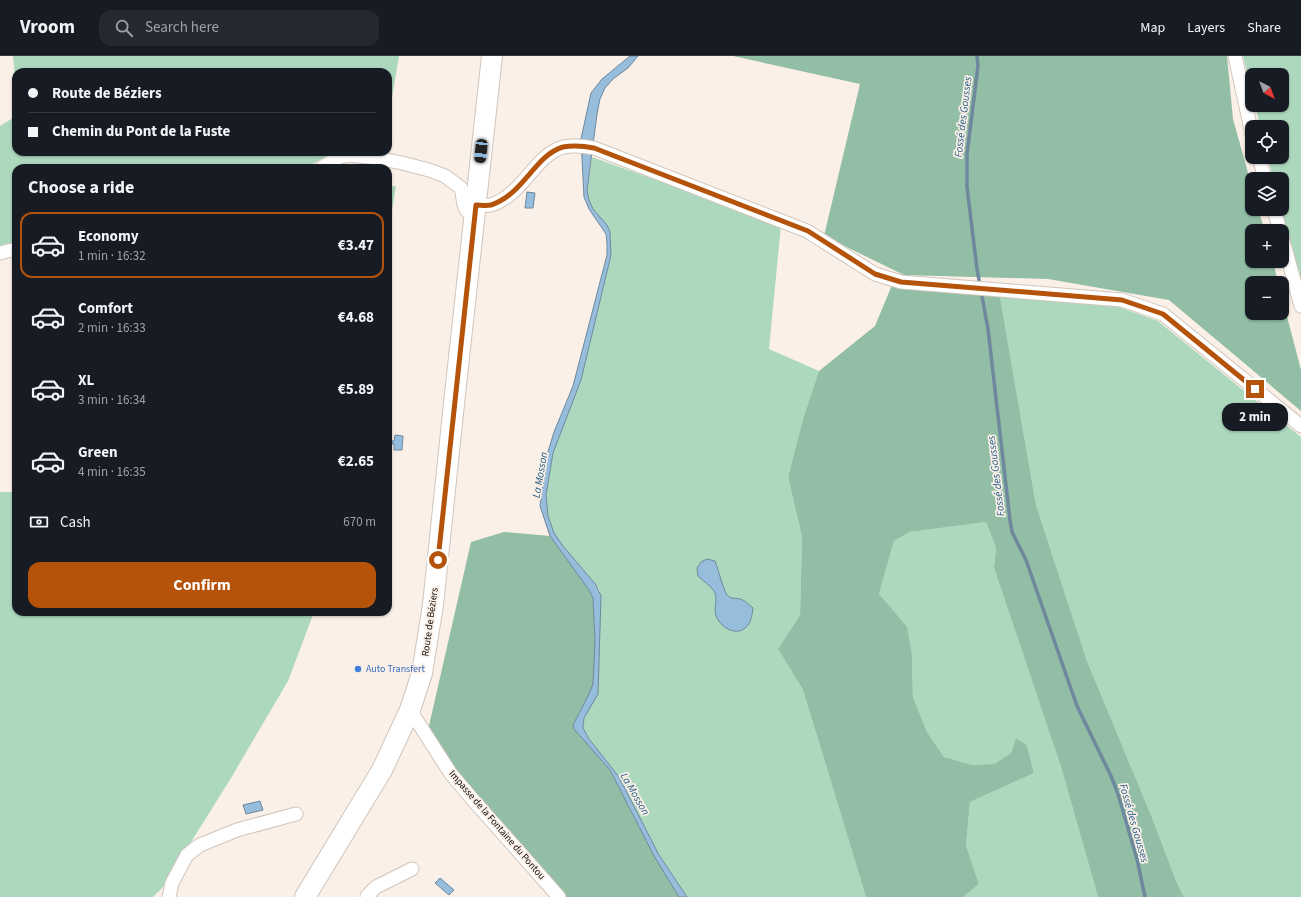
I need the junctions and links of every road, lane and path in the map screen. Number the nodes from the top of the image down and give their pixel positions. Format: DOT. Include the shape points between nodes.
graph roads {
  1 [pos="492,56"];
  2 [pos="1235,56"];
  3 [pos="1249,120"];
  4 [pos="345,156"];
  5 [pos="364,156"];
  6 [pos="328,164"];
  7 [pos="475,211"];
  8 [pos="12,250"];
  9 [pos="0,253"];
  10 [pos="1289,262"];
  11 [pos="1301,306"];
  12 [pos="1301,426"];
  13 [pos="410,710"];
  14 [pos="296,814"];
  15 [pos="412,869"];
  16 [pos="169,897"];
  17 [pos="305,897"];
  18 [pos="367,897"];
  19 [pos="559,897"];
  1 -- 7 [label="main road, Route de Béziers"];
  2 -- 3 [label="street"];
  4 -- 6 [label="street"];
  5 -- 7 [label="street" via="402,163 445,176 461,188 463,206 467,212"];
  7 -- 12 [label="street" via="502,200 516,190 551,153 563,147 594,148 808,231 875,274 901,282 1122,300 1163,314"];
  7 -- 13 [label="main road, Route de Béziers" via="433,605 422,673"];
  8 -- 9 [label="street"];
  10 -- 11 [label="street"];
  13 -- 17 [label="main road, Route de Béziers" via="382,770"];
  13 -- 19 [label="street, Impasse de la Fontaine du Pontou" via="452,774"];
  14 -- 16 [label="street" via="237,830 200,845 188,856 172,883"];
  15 -- 18 [label="street" via="376,887"];
}
